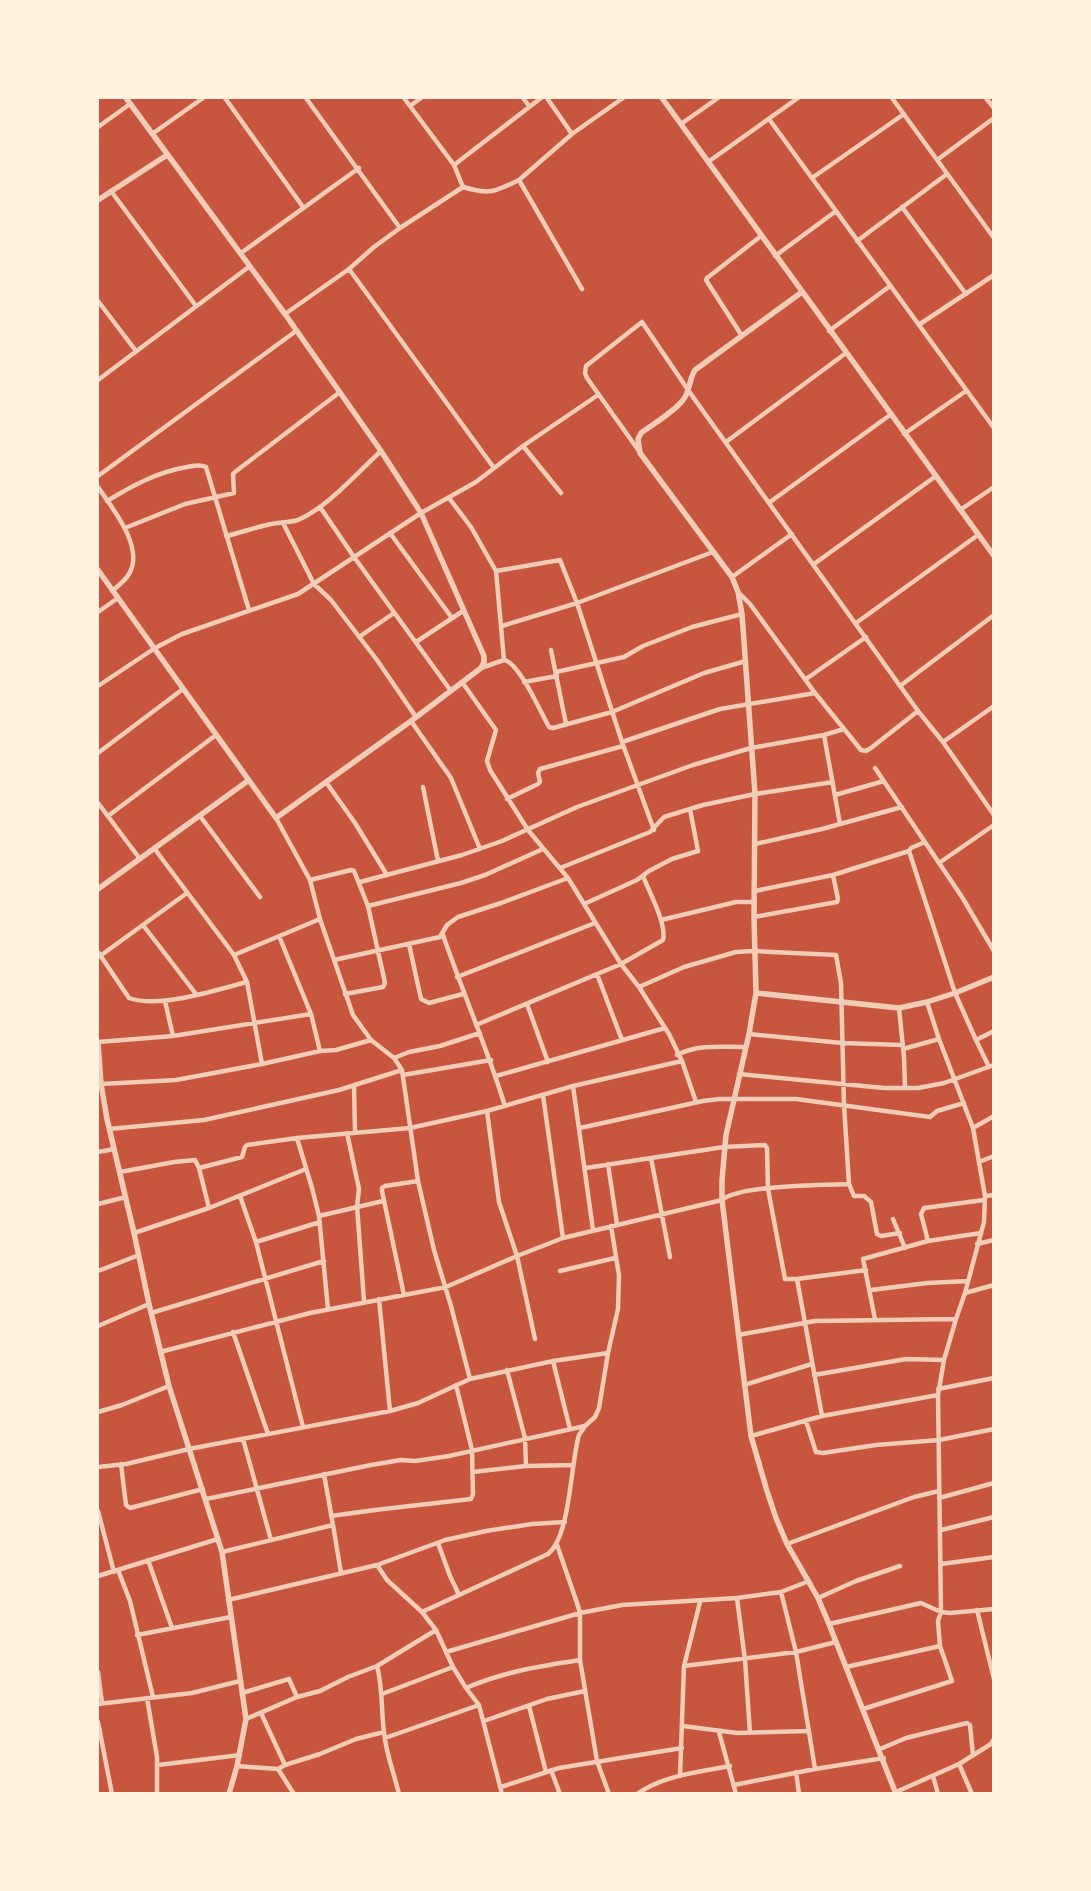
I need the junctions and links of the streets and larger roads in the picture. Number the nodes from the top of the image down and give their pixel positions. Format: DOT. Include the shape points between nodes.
graph roads {
  1 [pos="126,98"];
  2 [pos="202,98"];
  3 [pos="225,98"];
  4 [pos="306,98"];
  5 [pos="404,98"];
  6 [pos="421,98"];
  7 [pos="523,98"];
  8 [pos="541,98"];
  9 [pos="547,98"];
  10 [pos="624,98"];
  11 [pos="662,98"];
  12 [pos="718,98"];
  13 [pos="798,98"];
  14 [pos="892,98"];
  15 [pos="986,98"];
  16 [pos="130,104"];
  17 [pos="410,106"];
  18 [pos="529,106"];
  19 [pos="994,108"];
  20 [pos="904,114"];
  21 [pos="994,118"];
  22 [pos="769,119"];
  23 [pos="681,124"];
  24 [pos="98,127"];
  25 [pos="152,134"];
  26 [pos="572,134"];
  27 [pos="167,155"];
  28 [pos="938,160"];
  29 [pos="708,162"];
  30 [pos="454,165"];
  31 [pos="358,168"];
  32 [pos="948,174"];
  33 [pos="812,178"];
  34 [pos="519,180"];
  35 [pos="463,188"];
  36 [pos="111,191"];
  37 [pos="98,200"];
  38 [pos="303,207"];
  39 [pos="902,207"];
  40 [pos="836,211"];
  41 [pos="400,228"];
  42 [pos="761,236"];
  43 [pos="994,238"];
  44 [pos="857,240"];
  45 [pos="240,253"];
  46 [pos="775,256"];
  47 [pos="250,266"];
  48 [pos="349,269"];
  49 [pos="994,275"];
  50 [pos="890,286"];
  51 [pos="582,289"];
  52 [pos="802,292"];
  53 [pos="966,294"];
  54 [pos="98,301"];
  55 [pos="196,306"];
  56 [pos="285,314"];
  57 [pos="920,324"];
  58 [pos="296,331"];
  59 [pos="829,331"];
  60 [pos="742,336"];
  61 [pos="136,351"];
  62 [pos="846,354"];
  63 [pos="98,380"];
  64 [pos="688,390"];
  65 [pos="966,391"];
  66 [pos="340,392"];
  67 [pos="598,395"];
  68 [pos="890,415"];
  69 [pos="994,428"];
  70 [pos="904,434"];
  71 [pos="726,442"];
  72 [pos="523,446"];
  73 [pos="381,451"];
  74 [pos="640,453"];
  75 [pos="494,468"];
  76 [pos="98,476"];
  77 [pos="936,476"];
  78 [pos="98,487"];
  79 [pos="994,487"];
  80 [pos="561,493"];
  81 [pos="215,496"];
  82 [pos="449,498"];
  83 [pos="107,501"];
  84 [pos="770,502"];
  85 [pos="320,507"];
  86 [pos="960,510"];
  87 [pos="421,513"];
  88 [pos="283,523"];
  89 [pos="125,528"];
  90 [pos="390,533"];
  91 [pos="792,534"];
  92 [pos="978,535"];
  93 [pos="226,536"];
  94 [pos="713,552"];
  95 [pos="994,556"];
  96 [pos="354,558"];
  97 [pos="814,564"];
  98 [pos="98,570"];
  99 [pos="496,571"];
  100 [pos="732,577"];
  101 [pos="314,584"];
  102 [pos="112,591"];
  103 [pos="738,592"];
  104 [pos="118,598"];
  105 [pos="577,603"];
  106 [pos="249,610"];
  107 [pos="463,611"];
  108 [pos="98,612"];
  109 [pos="394,612"];
  110 [pos="742,614"];
  111 [pos="994,615"];
  112 [pos="452,618"];
  113 [pos="856,623"];
  114 [pos="502,626"];
  115 [pos="359,637"];
  116 [pos="866,637"];
  117 [pos="416,642"];
  118 [pos="155,648"];
  119 [pos="551,650"];
  120 [pos="504,660"];
  121 [pos="746,661"];
  122 [pos="597,664"];
  123 [pos="481,668"];
  124 [pos="556,674"];
  125 [pos="806,679"];
  126 [pos="462,682"];
  127 [pos="524,682"];
  128 [pos="98,686"];
  129 [pos="900,686"];
  130 [pos="183,689"];
  131 [pos="450,691"];
  132 [pos="815,693"];
  133 [pos="747,704"];
  134 [pos="994,706"];
  135 [pos="612,712"];
  136 [pos="918,712"];
  137 [pos="414,719"];
  138 [pos="566,724"];
  139 [pos="844,729"];
  140 [pos="824,734"];
  141 [pos="216,735"];
  142 [pos="943,742"];
  143 [pos="623,744"];
  144 [pos="751,748"];
  145 [pos="98,752"];
  146 [pos="875,768"];
  147 [pos="249,780"];
  148 [pos="326,782"];
  149 [pos="832,782"];
  150 [pos="884,782"];
  151 [pos="637,784"];
  152 [pos="423,787"];
  153 [pos="755,794"];
  154 [pos="835,795"];
  155 [pos="507,799"];
  156 [pos="98,803"];
  157 [pos="994,803"];
  158 [pos="902,807"];
  159 [pos="988,807"];
  160 [pos="690,809"];
  161 [pos="994,815"];
  162 [pos="108,816"];
  163 [pos="200,816"];
  164 [pos="276,818"];
  165 [pos="840,824"];
  166 [pos="994,825"];
  167 [pos="528,830"];
  168 [pos="654,830"];
  169 [pos="925,842"];
  170 [pos="755,844"];
  171 [pos="154,848"];
  172 [pos="480,849"];
  173 [pos="543,849"];
  174 [pos="909,852"];
  175 [pos="140,859"];
  176 [pos="438,861"];
  177 [pos="940,863"];
  178 [pos="560,868"];
  179 [pos="387,875"];
  180 [pos="833,875"];
  181 [pos="643,876"];
  182 [pos="568,878"];
  183 [pos="310,880"];
  184 [pos="360,882"];
  185 [pos="98,889"];
  186 [pos="755,891"];
  187 [pos="186,893"];
  188 [pos="260,897"];
  189 [pos="754,902"];
  190 [pos="584,904"];
  191 [pos="368,906"];
  192 [pos="754,916"];
  193 [pos="320,919"];
  194 [pos="661,920"];
  195 [pos="595,923"];
  196 [pos="143,925"];
  197 [pos="443,935"];
  198 [pos="279,936"];
  199 [pos="994,939"];
  200 [pos="989,942"];
  201 [pos="409,944"];
  202 [pos="378,951"];
  203 [pos="754,951"];
  204 [pos="994,951"];
  205 [pos="99,954"];
  206 [pos="234,955"];
  207 [pos="334,960"];
  208 [pos="622,964"];
  209 [pos="597,974"];
  210 [pos="457,977"];
  211 [pos="994,977"];
  212 [pos="247,982"];
  213 [pos="639,987"];
  214 [pos="756,992"];
  215 [pos="955,993"];
  216 [pos="196,994"];
  217 [pos="345,994"];
  218 [pos="463,994"];
  219 [pos="165,1001"];
  220 [pos="841,1001"];
  221 [pos="927,1002"];
  222 [pos="527,1004"];
  223 [pos="899,1008"];
  224 [pos="312,1014"];
  225 [pos="256,1024"];
  226 [pos="476,1025"];
  227 [pos="665,1028"];
  228 [pos="994,1031"];
  229 [pos="480,1033"];
  230 [pos="749,1034"];
  231 [pos="173,1036"];
  232 [pos="939,1038"];
  233 [pos="371,1040"];
  234 [pos="622,1040"];
  235 [pos="976,1040"];
  236 [pos="98,1042"];
  237 [pos="842,1043"];
  238 [pos="746,1047"];
  239 [pos="903,1047"];
  240 [pos="320,1051"];
  241 [pos="677,1055"];
  242 [pos="394,1058"];
  243 [pos="491,1060"];
  244 [pos="682,1061"];
  245 [pos="548,1062"];
  246 [pos="262,1064"];
  247 [pos="991,1066"];
  248 [pos="99,1072"];
  249 [pos="402,1073"];
  250 [pos="739,1074"];
  251 [pos="496,1076"];
  252 [pos="955,1078"];
  253 [pos="101,1084"];
  254 [pos="844,1084"];
  255 [pos="354,1085"];
  256 [pos="573,1086"];
  257 [pos="905,1087"];
  258 [pos="543,1095"];
  259 [pos="733,1099"];
  260 [pos="696,1102"];
  261 [pos="964,1103"];
  262 [pos="844,1105"];
  263 [pos="505,1106"];
  264 [pos="486,1111"];
  265 [pos="994,1116"];
  266 [pos="410,1128"];
  267 [pos="580,1128"];
  268 [pos="974,1128"];
  269 [pos="109,1129"];
  270 [pos="347,1133"];
  271 [pos="355,1133"];
  272 [pos="297,1138"];
  273 [pos="724,1147"];
  274 [pos="114,1149"];
  275 [pos="98,1152"];
  276 [pos="994,1156"];
  277 [pos="651,1158"];
  278 [pos="979,1162"];
  279 [pos="608,1164"];
  280 [pos="199,1168"];
  281 [pos="586,1168"];
  282 [pos="306,1169"];
  283 [pos="120,1172"];
  284 [pos="418,1181"];
  285 [pos="849,1184"];
  286 [pos="768,1189"];
  287 [pos="994,1195"];
  288 [pos="240,1196"];
  289 [pos="126,1197"];
  290 [pos="984,1198"];
  291 [pos="722,1200"];
  292 [pos="383,1201"];
  293 [pos="98,1204"];
  294 [pos="357,1206"];
  295 [pos="209,1208"];
  296 [pos="662,1214"];
  297 [pos="893,1218"];
  298 [pos="319,1219"];
  299 [pos="618,1224"];
  300 [pos="611,1226"];
  301 [pos="593,1230"];
  302 [pos="900,1233"];
  303 [pos="981,1233"];
  304 [pos="134,1234"];
  305 [pos="564,1238"];
  306 [pos="994,1240"];
  307 [pos="256,1242"];
  308 [pos="928,1242"];
  309 [pos="977,1244"];
  310 [pos="906,1248"];
  311 [pos="139,1255"];
  312 [pos="517,1256"];
  313 [pos="670,1257"];
  314 [pos="615,1258"];
  315 [pos="324,1261"];
  316 [pos="98,1270"];
  317 [pos="866,1270"];
  318 [pos="560,1271"];
  319 [pos="265,1278"];
  320 [pos="797,1279"];
  321 [pos="968,1282"];
  322 [pos="994,1285"];
  323 [pos="446,1286"];
  324 [pos="871,1290"];
  325 [pos="965,1293"];
  326 [pos="404,1295"];
  327 [pos="379,1299"];
  328 [pos="364,1301"];
  329 [pos="148,1304"];
  330 [pos="328,1309"];
  331 [pos="151,1314"];
  332 [pos="876,1319"];
  333 [pos="956,1319"];
  334 [pos="275,1321"];
  335 [pos="804,1322"];
  336 [pos="98,1326"];
  337 [pos="233,1332"];
  338 [pos="738,1335"];
  339 [pos="535,1339"];
  340 [pos="160,1352"];
  341 [pos="608,1353"];
  342 [pos="553,1360"];
  343 [pos="944,1360"];
  344 [pos="812,1364"];
  345 [pos="507,1370"];
  346 [pos="814,1375"];
  347 [pos="994,1378"];
  348 [pos="470,1379"];
  349 [pos="456,1385"];
  350 [pos="744,1385"];
  351 [pos="169,1386"];
  352 [pos="938,1389"];
  353 [pos="938,1395"];
  354 [pos="390,1411"];
  355 [pos="98,1412"];
  356 [pos="822,1416"];
  357 [pos="806,1420"];
  358 [pos="585,1426"];
  359 [pos="303,1427"];
  360 [pos="570,1429"];
  361 [pos="994,1429"];
  362 [pos="268,1434"];
  363 [pos="752,1436"];
  364 [pos="525,1438"];
  365 [pos="243,1439"];
  366 [pos="939,1440"];
  367 [pos="189,1449"];
  368 [pos="472,1450"];
  369 [pos="121,1464"];
  370 [pos="573,1465"];
  371 [pos="526,1466"];
  372 [pos="98,1467"];
  373 [pos="473,1472"];
  374 [pos="324,1474"];
  375 [pos="994,1483"];
  376 [pos="257,1488"];
  377 [pos="203,1489"];
  378 [pos="940,1491"];
  379 [pos="939,1498"];
  380 [pos="206,1499"];
  381 [pos="98,1511"];
  382 [pos="331,1516"];
  383 [pos="994,1517"];
  384 [pos="565,1522"];
  385 [pos="333,1525"];
  386 [pos="941,1530"];
  387 [pos="218,1539"];
  388 [pos="271,1540"];
  389 [pos="438,1543"];
  390 [pos="787,1544"];
  391 [pos="557,1545"];
  392 [pos="222,1552"];
  393 [pos="994,1557"];
  394 [pos="148,1560"];
  395 [pos="941,1564"];
  396 [pos="377,1565"];
  397 [pos="900,1566"];
  398 [pos="116,1571"];
  399 [pos="342,1573"];
  400 [pos="98,1576"];
  401 [pos="809,1581"];
  402 [pos="781,1592"];
  403 [pos="459,1595"];
  404 [pos="737,1598"];
  405 [pos="818,1598"];
  406 [pos="228,1600"];
  407 [pos="700,1602"];
  408 [pos="994,1609"];
  409 [pos="978,1610"];
  410 [pos="422,1612"];
  411 [pos="941,1612"];
  412 [pos="580,1613"];
  413 [pos="231,1617"];
  414 [pos="829,1624"];
  415 [pos="172,1628"];
  416 [pos="436,1630"];
  417 [pos="138,1635"];
  418 [pos="836,1642"];
  419 [pos="940,1646"];
  420 [pos="446,1652"];
  421 [pos="796,1652"];
  422 [pos="580,1660"];
  423 [pos="745,1660"];
  424 [pos="377,1666"];
  425 [pos="684,1666"];
  426 [pos="453,1667"];
  427 [pos="846,1667"];
  428 [pos="98,1672"];
  429 [pos="994,1680"];
  430 [pos="240,1681"];
  431 [pos="466,1688"];
  432 [pos="585,1691"];
  433 [pos="242,1694"];
  434 [pos="382,1694"];
  435 [pos="153,1697"];
  436 [pos="297,1697"];
  437 [pos="147,1698"];
  438 [pos="100,1703"];
  439 [pos="479,1705"];
  440 [pos="529,1706"];
  441 [pos="863,1709"];
  442 [pos="261,1713"];
  443 [pos="246,1719"];
  444 [pos="484,1721"];
  445 [pos="98,1722"];
  446 [pos="683,1726"];
  447 [pos="809,1731"];
  448 [pos="384,1732"];
  449 [pos="719,1732"];
  450 [pos="750,1734"];
  451 [pos="385,1738"];
  452 [pos="994,1739"];
  453 [pos="682,1748"];
  454 [pos="880,1749"];
  455 [pos="973,1755"];
  456 [pos="240,1756"];
  457 [pos="884,1758"];
  458 [pos="597,1761"];
  459 [pos="959,1764"];
  460 [pos="158,1765"];
  461 [pos="285,1765"];
  462 [pos="237,1766"];
  463 [pos="730,1766"];
  464 [pos="278,1769"];
  465 [pos="816,1769"];
  466 [pos="551,1770"];
  467 [pos="546,1772"];
  468 [pos="796,1772"];
  469 [pos="680,1776"];
  470 [pos="932,1776"];
  471 [pos="734,1785"];
  472 [pos="501,1787"];
  473 [pos="896,1793"];
  474 [pos="112,1794"];
  475 [pos="157,1794"];
  476 [pos="229,1794"];
  477 [pos="294,1794"];
  478 [pos="400,1794"];
  479 [pos="502,1794"];
  480 [pos="560,1794"];
  481 [pos="609,1794"];
  482 [pos="637,1794"];
  483 [pos="736,1794"];
  484 [pos="798,1794"];
  485 [pos="938,1794"];
  486 [pos="972,1794"];
  1 -- 16 [label="street"];
  2 -- 25 [label="street"];
  3 -- 38 [label="street"];
  4 -- 31 [label="street"];
  5 -- 17 [label="street"];
  6 -- 17 [label="street"];
  7 -- 18 [label="street"];
  8 -- 18 [label="street"];
  9 -- 26 [label="street"];
  10 -- 26 [label="street"];
  11 -- 23 [label="street"];
  12 -- 23 [label="street"];
  13 -- 22 [label="street"];
  14 -- 20 [label="street"];
  15 -- 19 [label="street"];
  16 -- 24 [label="street"];
  16 -- 25 [label="street"];
  17 -- 30 [label="street"];
  18 -- 30 [label="street"];
  20 -- 28 [label="street"];
  20 -- 33 [label="street"];
  21 -- 28 [label="street"];
  22 -- 29 [label="street"];
  22 -- 33 [label="street"];
  23 -- 29 [label="street"];
  25 -- 27 [label="street"];
  26 -- 34 [label="street"];
  27 -- 36 [label="street"];
  27 -- 45 [label="street"];
  28 -- 32 [label="street"];
  29 -- 42 [label="street"];
  30 -- 35 [label="street"];
  31 -- 38 [label="street"];
  31 -- 41 [label="street"];
  32 -- 39 [label="street"];
  32 -- 43 [label="street"];
  33 -- 40 [label="street"];
  34 -- 35 [label="street" via="482,193"];
  34 -- 51 [label="street"];
  35 -- 41 [label="street"];
  36 -- 37 [label="street"];
  36 -- 55 [label="street"];
  38 -- 45 [label="street"];
  39 -- 44 [label="street"];
  39 -- 53 [label="street"];
  40 -- 44 [label="street"];
  40 -- 46 [label="street"];
  41 -- 48 [label="street"];
  42 -- 46 [label="street"];
  42 -- 60 [label="street" via="706,280"];
  44 -- 50 [label="street"];
  45 -- 47 [label="street"];
  46 -- 52 [label="street"];
  47 -- 55 [label="street"];
  47 -- 56 [label="street"];
  48 -- 56 [label="street"];
  48 -- 75 [label="street"];
  49 -- 53 [label="street"];
  50 -- 57 [label="street"];
  50 -- 59 [label="street"];
  52 -- 59 [label="street"];
  52 -- 60 [label="street"];
  53 -- 57 [label="street"];
  54 -- 61 [label="street"];
  55 -- 61 [label="street"];
  56 -- 58 [label="street"];
  57 -- 65 [label="street"];
  58 -- 66 [label="street"];
  58 -- 76 [label="street"];
  59 -- 62 [label="street"];
  60 -- 64 [label="street" via="695,370"];
  61 -- 63 [label="street"];
  62 -- 68 [label="street"];
  62 -- 71 [label="street"];
  64 -- 67 [label="street" via="642,322 586,366 587,378"];
  64 -- 71 [label="street"];
  64 -- 74 [label="street" via="683,400 639,436"];
  65 -- 69 [label="street"];
  65 -- 70 [label="street"];
  66 -- 73 [label="street"];
  66 -- 81 [label="street" via="235,472 234,493"];
  67 -- 72 [label="street"];
  67 -- 74 [label="street"];
  68 -- 70 [label="street"];
  68 -- 84 [label="street"];
  70 -- 77 [label="street"];
  71 -- 84 [label="street"];
  72 -- 75 [label="street"];
  72 -- 80 [label="street"];
  73 -- 85 [label="street"];
  73 -- 87 [label="street"];
  74 -- 94 [label="street"];
  75 -- 82 [label="street"];
  77 -- 86 [label="street"];
  77 -- 97 [label="street"];
  78 -- 83 [label="street"];
  79 -- 86 [label="street"];
  81 -- 83 [label="street" via="207,470 199,466 155,475"];
  81 -- 89 [label="street" via="185,504"];
  81 -- 93 [label="street"];
  82 -- 87 [label="street"];
  82 -- 99 [label="street" via="472,527"];
  83 -- 89 [label="street"];
  84 -- 91 [label="street"];
  85 -- 88 [label="street"];
  85 -- 96 [label="street"];
  86 -- 92 [label="street"];
  87 -- 90 [label="street"];
  87 -- 107 [label="street"];
  88 -- 93 [label="street"];
  88 -- 101 [label="street"];
  89 -- 102 [label="street" via="131,546 132,568"];
  90 -- 96 [label="street"];
  90 -- 112 [label="street"];
  91 -- 97 [label="street"];
  91 -- 100 [label="street"];
  92 -- 95 [label="street"];
  92 -- 113 [label="street"];
  93 -- 106 [label="street"];
  94 -- 100 [label="street"];
  94 -- 105 [label="street"];
  96 -- 101 [label="street"];
  96 -- 109 [label="street"];
  97 -- 113 [label="street"];
  98 -- 102 [label="street"];
  99 -- 105 [label="street" via="558,559"];
  99 -- 114 [label="street"];
  100 -- 103 [label="street"];
  101 -- 106 [label="street" via="298,594"];
  101 -- 115 [label="street" via="331,600"];
  102 -- 104 [label="street"];
  103 -- 110 [label="street"];
  103 -- 125 [label="street"];
  104 -- 108 [label="street"];
  104 -- 118 [label="street"];
  105 -- 114 [label="street"];
  105 -- 122 [label="street"];
  106 -- 118 [label="street" via="182,634"];
  107 -- 112 [label="street"];
  107 -- 123 [label="street" via="484,656"];
  109 -- 115 [label="street"];
  109 -- 117 [label="street"];
  110 -- 121 [label="street"];
  110 -- 122 [label="street" via="692,627 624,657"];
  111 -- 129 [label="street"];
  112 -- 117 [label="street"];
  113 -- 116 [label="street"];
  114 -- 120 [label="street"];
  115 -- 137 [label="street"];
  116 -- 125 [label="street"];
  116 -- 129 [label="street"];
  117 -- 131 [label="street"];
  118 -- 128 [label="street"];
  118 -- 130 [label="street"];
  119 -- 124 [label="street"];
  120 -- 123 [label="street"];
  120 -- 127 [label="street" via="512,663"];
  121 -- 133 [label="street"];
  121 -- 135 [label="street" via="704,673"];
  122 -- 124 [label="street"];
  122 -- 135 [label="street"];
  123 -- 126 [label="street"];
  124 -- 127 [label="street"];
  124 -- 138 [label="street"];
  125 -- 132 [label="street"];
  126 -- 131 [label="street"];
  126 -- 155 [label="street" via="496,730 488,761"];
  127 -- 138 [label="street" via="549,727"];
  129 -- 136 [label="street"];
  130 -- 141 [label="street"];
  130 -- 145 [label="street"];
  131 -- 137 [label="street"];
  132 -- 133 [label="street"];
  132 -- 139 [label="street"];
  133 -- 143 [label="street" via="703,715"];
  133 -- 144 [label="street"];
  134 -- 142 [label="street"];
  135 -- 138 [label="street"];
  135 -- 143 [label="street"];
  136 -- 139 [label="street" via="866,751 861,750"];
  136 -- 142 [label="street"];
  137 -- 148 [label="street"];
  137 -- 172 [label="street" via="451,778"];
  139 -- 140 [label="street"];
  140 -- 144 [label="street"];
  140 -- 149 [label="street"];
  141 -- 147 [label="street"];
  141 -- 162 [label="street"];
  142 -- 159 [label="street"];
  143 -- 151 [label="street"];
  143 -- 155 [label="street" via="540,768 538,784"];
  144 -- 151 [label="street"];
  144 -- 153 [label="street"];
  146 -- 150 [label="street"];
  147 -- 163 [label="street"];
  147 -- 164 [label="street"];
  148 -- 164 [label="street"];
  148 -- 179 [label="street"];
  149 -- 153 [label="street"];
  149 -- 154 [label="street"];
  150 -- 154 [label="street"];
  150 -- 158 [label="street"];
  151 -- 167 [label="street" via="570,809"];
  151 -- 168 [label="street"];
  152 -- 176 [label="street"];
  153 -- 160 [label="street"];
  153 -- 170 [label="street"];
  154 -- 165 [label="street"];
  155 -- 167 [label="street"];
  156 -- 162 [label="street"];
  157 -- 159 [label="street"];
  158 -- 165 [label="street"];
  158 -- 169 [label="street"];
  159 -- 161 [label="street"];
  160 -- 168 [label="street" via="664,816"];
  160 -- 181 [label="street" via="698,850 672,859"];
  162 -- 175 [label="street"];
  163 -- 171 [label="street"];
  163 -- 188 [label="street"];
  164 -- 183 [label="street"];
  165 -- 170 [label="street"];
  166 -- 177 [label="street"];
  167 -- 172 [label="street"];
  167 -- 173 [label="street"];
  168 -- 178 [label="street"];
  169 -- 174 [label="street"];
  169 -- 177 [label="street"];
  170 -- 186 [label="street"];
  171 -- 175 [label="street"];
  171 -- 187 [label="street"];
  172 -- 176 [label="street"];
  173 -- 178 [label="street"];
  173 -- 191 [label="street" via="469,881"];
  174 -- 180 [label="street"];
  174 -- 215 [label="street"];
  175 -- 185 [label="street"];
  176 -- 179 [label="street"];
  177 -- 200 [label="street"];
  178 -- 182 [label="street"];
  179 -- 184 [label="street"];
  180 -- 186 [label="street"];
  180 -- 192 [label="street" via="837,902"];
  181 -- 190 [label="street"];
  181 -- 194 [label="street"];
  182 -- 190 [label="street"];
  182 -- 197 [label="street" via="458,917 447,925"];
  183 -- 184 [label="street" via="351,870"];
  183 -- 193 [label="street"];
  184 -- 191 [label="street"];
  186 -- 189 [label="street"];
  187 -- 196 [label="street"];
  187 -- 206 [label="street"];
  189 -- 192 [label="street"];
  189 -- 194 [label="street" via="736,902"];
  190 -- 195 [label="street"];
  191 -- 202 [label="street"];
  192 -- 203 [label="street"];
  193 -- 198 [label="street"];
  193 -- 207 [label="street"];
  194 -- 208 [label="street" via="663,940"];
  195 -- 208 [label="street"];
  195 -- 210 [label="street"];
  196 -- 205 [label="street"];
  196 -- 216 [label="street"];
  197 -- 201 [label="street"];
  197 -- 210 [label="street"];
  198 -- 206 [label="street"];
  198 -- 224 [label="street"];
  199 -- 200 [label="street"];
  200 -- 204 [label="street"];
  201 -- 202 [label="street"];
  201 -- 218 [label="street" via="421,1000 429,1003"];
  202 -- 207 [label="street"];
  202 -- 217 [label="street" via="385,980 383,987"];
  203 -- 213 [label="street" via="736,952 684,967"];
  203 -- 214 [label="street"];
  203 -- 220 [label="street" via="836,956"];
  205 -- 219 [label="street" via="129,998"];
  206 -- 212 [label="street"];
  207 -- 217 [label="street"];
  208 -- 209 [label="street"];
  208 -- 213 [label="street"];
  209 -- 222 [label="street"];
  209 -- 234 [label="street"];
  210 -- 218 [label="street"];
  211 -- 215 [label="street"];
  212 -- 216 [label="street"];
  212 -- 225 [label="street"];
  213 -- 227 [label="street"];
  214 -- 220 [label="street"];
  214 -- 230 [label="street"];
  215 -- 221 [label="street"];
  215 -- 235 [label="street"];
  216 -- 219 [label="street"];
  217 -- 233 [label="street" via="353,1015"];
  218 -- 226 [label="street"];
  219 -- 231 [label="street"];
  220 -- 223 [label="street"];
  220 -- 237 [label="street"];
  221 -- 223 [label="street"];
  221 -- 232 [label="street"];
  222 -- 226 [label="street"];
  222 -- 245 [label="street"];
  223 -- 239 [label="street"];
  224 -- 225 [label="street"];
  224 -- 240 [label="street"];
  225 -- 231 [label="street"];
  225 -- 246 [label="street"];
  226 -- 229 [label="street"];
  227 -- 234 [label="street"];
  227 -- 241 [label="street"];
  228 -- 235 [label="street"];
  229 -- 242 [label="street"];
  229 -- 243 [label="street"];
  230 -- 237 [label="street"];
  230 -- 238 [label="street"];
  231 -- 236 [label="street"];
  232 -- 239 [label="street"];
  232 -- 252 [label="street"];
  233 -- 240 [label="street"];
  233 -- 242 [label="street"];
  234 -- 245 [label="street"];
  235 -- 247 [label="street"];
  236 -- 248 [label="street"];
  237 -- 239 [label="street"];
  237 -- 254 [label="street"];
  238 -- 241 [label="street" via="689,1050"];
  238 -- 250 [label="street"];
  239 -- 257 [label="street"];
  240 -- 246 [label="street"];
  241 -- 244 [label="street"];
  242 -- 249 [label="street"];
  243 -- 249 [label="street"];
  243 -- 251 [label="street"];
  244 -- 256 [label="street"];
  244 -- 260 [label="street"];
  245 -- 251 [label="street"];
  246 -- 253 [label="street" via="176,1080"];
  247 -- 252 [label="street"];
  248 -- 253 [label="street"];
  249 -- 255 [label="street"];
  249 -- 266 [label="street"];
  250 -- 254 [label="street"];
  250 -- 259 [label="street"];
  251 -- 263 [label="street"];
  252 -- 257 [label="street" via="935,1086"];
  252 -- 261 [label="street"];
  253 -- 269 [label="street"];
  254 -- 257 [label="street"];
  254 -- 262 [label="street"];
  255 -- 269 [label="street" via="204,1120"];
  255 -- 271 [label="street"];
  256 -- 258 [label="street"];
  256 -- 267 [label="street"];
  258 -- 263 [label="street"];
  258 -- 305 [label="street"];
  259 -- 260 [label="street"];
  259 -- 262 [label="street" via="796,1099"];
  259 -- 273 [label="street"];
  260 -- 267 [label="street"];
  261 -- 262 [label="street" via="937,1111 930,1117"];
  261 -- 268 [label="street"];
  262 -- 285 [label="street"];
  263 -- 264 [label="street"];
  264 -- 266 [label="street"];
  264 -- 312 [label="street" via="499,1202"];
  265 -- 268 [label="street"];
  266 -- 271 [label="street"];
  266 -- 284 [label="street"];
  267 -- 281 [label="street"];
  268 -- 278 [label="street"];
  269 -- 274 [label="street"];
  270 -- 271 [label="street"];
  270 -- 272 [label="street"];
  270 -- 294 [label="street" via="359,1189"];
  272 -- 280 [label="street" via="247,1145 242,1157"];
  272 -- 282 [label="street"];
  273 -- 277 [label="street"];
  273 -- 286 [label="street" via="765,1145"];
  273 -- 291 [label="street"];
  274 -- 275 [label="street"];
  274 -- 283 [label="street"];
  276 -- 278 [label="street"];
  277 -- 279 [label="street"];
  277 -- 296 [label="street"];
  278 -- 290 [label="street"];
  279 -- 281 [label="street"];
  279 -- 299 [label="street"];
  280 -- 283 [label="street" via="192,1160"];
  280 -- 295 [label="street"];
  281 -- 301 [label="street"];
  282 -- 288 [label="street"];
  282 -- 298 [label="street"];
  283 -- 289 [label="street"];
  284 -- 292 [label="street" via="385,1186 382,1188"];
  284 -- 323 [label="street"];
  285 -- 286 [label="street"];
  285 -- 302 [label="street" via="854,1196 864,1196 870,1202 879,1236"];
  286 -- 291 [label="street" via="732,1194"];
  286 -- 320 [label="street" via="785,1279"];
  287 -- 290 [label="street"];
  288 -- 295 [label="street"];
  288 -- 307 [label="street"];
  289 -- 293 [label="street"];
  289 -- 304 [label="street"];
  290 -- 303 [label="street"];
  290 -- 308 [label="street" via="924,1208 921,1214"];
  291 -- 296 [label="street"];
  291 -- 338 [label="street"];
  292 -- 294 [label="street"];
  292 -- 326 [label="street"];
  294 -- 298 [label="street"];
  294 -- 328 [label="street"];
  295 -- 304 [label="street"];
  296 -- 299 [label="street"];
  296 -- 313 [label="street"];
  297 -- 302 [label="street"];
  298 -- 307 [label="street"];
  298 -- 315 [label="street"];
  299 -- 300 [label="street"];
  300 -- 301 [label="street"];
  300 -- 314 [label="street"];
  301 -- 305 [label="street"];
  302 -- 310 [label="street"];
  303 -- 308 [label="street"];
  303 -- 309 [label="street"];
  304 -- 311 [label="street"];
  305 -- 312 [label="street"];
  306 -- 309 [label="street"];
  307 -- 319 [label="street"];
  308 -- 310 [label="street"];
  309 -- 321 [label="street"];
  310 -- 317 [label="street" via="864,1258"];
  311 -- 316 [label="street"];
  311 -- 329 [label="street"];
  312 -- 323 [label="street"];
  312 -- 339 [label="street"];
  314 -- 318 [label="street"];
  314 -- 341 [label="street" via="620,1293"];
  315 -- 319 [label="street"];
  315 -- 330 [label="street"];
  317 -- 320 [label="street"];
  317 -- 324 [label="street"];
  319 -- 331 [label="street"];
  319 -- 334 [label="street"];
  320 -- 335 [label="street"];
  321 -- 324 [label="street"];
  321 -- 325 [label="street"];
  322 -- 325 [label="street"];
  323 -- 326 [label="street"];
  323 -- 348 [label="street"];
  324 -- 332 [label="street"];
  325 -- 333 [label="street"];
  326 -- 327 [label="street"];
  327 -- 328 [label="street"];
  327 -- 354 [label="street"];
  328 -- 330 [label="street"];
  329 -- 331 [label="street"];
  329 -- 336 [label="street"];
  330 -- 334 [label="street"];
  331 -- 340 [label="street"];
  332 -- 333 [label="street"];
  332 -- 335 [label="street"];
  333 -- 343 [label="street"];
  334 -- 337 [label="street"];
  334 -- 359 [label="street"];
  335 -- 338 [label="street"];
  335 -- 344 [label="street"];
  337 -- 340 [label="street"];
  337 -- 362 [label="street"];
  338 -- 350 [label="street"];
  340 -- 351 [label="street"];
  341 -- 342 [label="street"];
  341 -- 358 [label="street" via="599,1408"];
  342 -- 345 [label="street"];
  342 -- 360 [label="street"];
  343 -- 346 [label="street" via="906,1359"];
  343 -- 352 [label="street"];
  344 -- 346 [label="street"];
  344 -- 350 [label="street"];
  345 -- 348 [label="street"];
  345 -- 364 [label="street"];
  346 -- 356 [label="street"];
  347 -- 352 [label="street"];
  348 -- 349 [label="street"];
  349 -- 354 [label="street" via="418,1403"];
  349 -- 368 [label="street"];
  350 -- 363 [label="street"];
  351 -- 355 [label="street"];
  351 -- 367 [label="street"];
  352 -- 353 [label="street"];
  353 -- 356 [label="street"];
  353 -- 366 [label="street"];
  354 -- 359 [label="street"];
  356 -- 357 [label="street"];
  357 -- 363 [label="street"];
  357 -- 366 [label="street" via="818,1453"];
  358 -- 360 [label="street"];
  358 -- 370 [label="street"];
  359 -- 362 [label="street"];
  360 -- 364 [label="street"];
  361 -- 366 [label="street"];
  362 -- 365 [label="street"];
  363 -- 390 [label="street" via="767,1491"];
  364 -- 368 [label="street"];
  364 -- 371 [label="street"];
  365 -- 367 [label="street"];
  365 -- 376 [label="street"];
  366 -- 378 [label="street"];
  367 -- 369 [label="street"];
  367 -- 377 [label="street"];
  368 -- 373 [label="street"];
  368 -- 374 [label="street" via="415,1462 401,1460"];
  369 -- 372 [label="street"];
  369 -- 377 [label="street" via="126,1505 130,1508"];
  370 -- 371 [label="street"];
  370 -- 384 [label="street"];
  371 -- 373 [label="street"];
  373 -- 382 [label="street" via="471,1499"];
  374 -- 376 [label="street"];
  374 -- 382 [label="street"];
  375 -- 379 [label="street"];
  376 -- 380 [label="street"];
  376 -- 388 [label="street"];
  377 -- 380 [label="street"];
  378 -- 379 [label="street"];
  378 -- 390 [label="street" via="914,1497"];
  379 -- 386 [label="street"];
  380 -- 387 [label="street"];
  381 -- 398 [label="street"];
  382 -- 385 [label="street"];
  383 -- 386 [label="street"];
  384 -- 389 [label="street" via="486,1531"];
  384 -- 391 [label="street"];
  385 -- 388 [label="street"];
  385 -- 399 [label="street"];
  386 -- 395 [label="street"];
  387 -- 392 [label="street"];
  387 -- 394 [label="street"];
  388 -- 392 [label="street"];
  389 -- 396 [label="street"];
  389 -- 403 [label="street"];
  390 -- 401 [label="street"];
  391 -- 403 [label="street" via="548,1554"];
  391 -- 412 [label="street"];
  392 -- 406 [label="street"];
  393 -- 395 [label="street"];
  394 -- 398 [label="street"];
  394 -- 415 [label="street"];
  395 -- 411 [label="street"];
  396 -- 399 [label="street"];
  396 -- 410 [label="street"];
  397 -- 405 [label="street"];
  398 -- 400 [label="street"];
  398 -- 417 [label="street" via="125,1586"];
  399 -- 406 [label="street"];
  401 -- 402 [label="street"];
  401 -- 405 [label="street"];
  402 -- 404 [label="street"];
  402 -- 421 [label="street"];
  403 -- 410 [label="street"];
  404 -- 407 [label="street"];
  404 -- 423 [label="street"];
  405 -- 414 [label="street"];
  406 -- 413 [label="street"];
  407 -- 412 [label="street" via="622,1605"];
  407 -- 425 [label="street"];
  408 -- 409 [label="street"];
  409 -- 411 [label="street"];
  409 -- 429 [label="street"];
  410 -- 416 [label="street"];
  411 -- 414 [label="street" via="921,1603"];
  411 -- 419 [label="street" via="938,1621"];
  412 -- 420 [label="street"];
  412 -- 422 [label="street"];
  413 -- 415 [label="street"];
  413 -- 430 [label="street"];
  414 -- 418 [label="street"];
  415 -- 417 [label="street"];
  416 -- 420 [label="street"];
  416 -- 424 [label="street"];
  417 -- 435 [label="street"];
  418 -- 421 [label="street"];
  418 -- 427 [label="street"];
  419 -- 427 [label="street"];
  419 -- 441 [label="street" via="952,1681"];
  420 -- 426 [label="street"];
  421 -- 423 [label="street"];
  421 -- 447 [label="street"];
  422 -- 431 [label="street" via="523,1669"];
  422 -- 432 [label="street"];
  423 -- 425 [label="street"];
  423 -- 450 [label="street"];
  424 -- 434 [label="street"];
  424 -- 436 [label="street" via="320,1691"];
  425 -- 446 [label="street"];
  426 -- 431 [label="street"];
  426 -- 434 [label="street"];
  427 -- 441 [label="street"];
  428 -- 438 [label="street"];
  430 -- 433 [label="street"];
  430 -- 435 [label="street" via="192,1693"];
  431 -- 439 [label="street"];
  432 -- 440 [label="street"];
  432 -- 458 [label="street"];
  433 -- 436 [label="street" via="288,1679"];
  433 -- 443 [label="street"];
  434 -- 448 [label="street"];
  435 -- 437 [label="street"];
  436 -- 442 [label="street"];
  437 -- 438 [label="street"];
  437 -- 460 [label="street"];
  439 -- 444 [label="street"];
  439 -- 451 [label="street"];
  440 -- 444 [label="street"];
  440 -- 467 [label="street"];
  441 -- 454 [label="street"];
  442 -- 443 [label="street"];
  442 -- 461 [label="street"];
  443 -- 456 [label="street"];
  444 -- 472 [label="street"];
  445 -- 474 [label="street"];
  446 -- 449 [label="street"];
  446 -- 453 [label="street"];
  447 -- 450 [label="street"];
  447 -- 465 [label="street"];
  448 -- 451 [label="street"];
  448 -- 461 [label="street"];
  449 -- 450 [label="street"];
  449 -- 463 [label="street"];
  451 -- 478 [label="street"];
  452 -- 455 [label="street"];
  453 -- 458 [label="street"];
  453 -- 469 [label="street"];
  454 -- 455 [label="street" via="906,1738 967,1723 970,1725"];
  454 -- 457 [label="street"];
  455 -- 459 [label="street"];
  456 -- 460 [label="street"];
  456 -- 462 [label="street"];
  457 -- 465 [label="street"];
  457 -- 473 [label="street"];
  458 -- 466 [label="street"];
  458 -- 481 [label="street"];
  459 -- 470 [label="street"];
  459 -- 486 [label="street"];
  460 -- 475 [label="street"];
  461 -- 464 [label="street"];
  462 -- 464 [label="street"];
  462 -- 476 [label="street"];
  463 -- 469 [label="street"];
  463 -- 471 [label="street"];
  464 -- 477 [label="street"];
  465 -- 468 [label="street"];
  466 -- 467 [label="street"];
  466 -- 480 [label="street"];
  467 -- 472 [label="street"];
  468 -- 471 [label="street"];
  468 -- 484 [label="street"];
  469 -- 482 [label="street" via="652,1785"];
  470 -- 473 [label="street"];
  470 -- 485 [label="street"];
  471 -- 483 [label="street"];
  472 -- 479 [label="street"];
}
